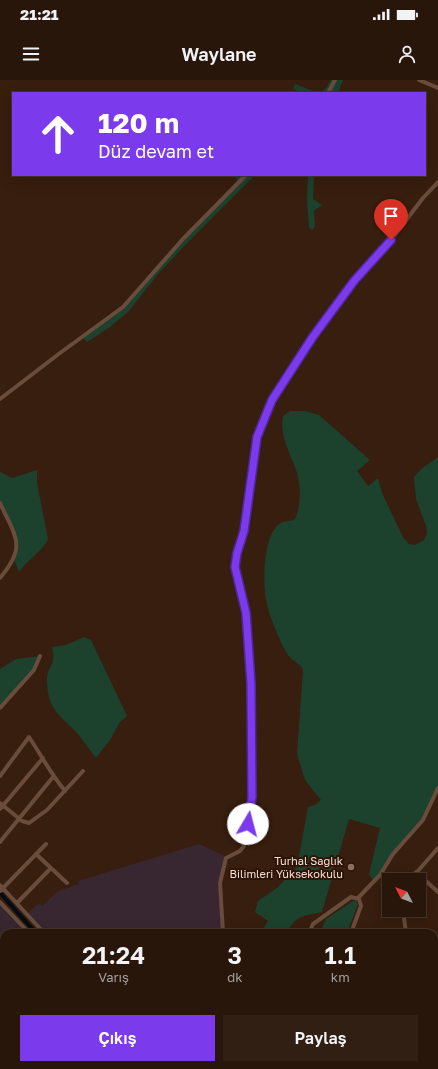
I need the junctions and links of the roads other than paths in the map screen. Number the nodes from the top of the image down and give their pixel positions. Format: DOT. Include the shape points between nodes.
graph roads {
  1 [pos="335,80"];
  2 [pos="420,80"];
  3 [pos="438,88"];
  4 [pos="329,92"];
  5 [pos="245,176"];
  6 [pos="438,182"];
  7 [pos="0,399"];
  8 [pos="0,503"];
  9 [pos="0,578"];
  10 [pos="40,656"];
  11 [pos="0,708"];
  12 [pos="44,758"];
  13 [pos="83,771"];
  14 [pos="0,776"];
  15 [pos="53,776"];
  16 [pos="438,788"];
  17 [pos="65,791"];
  18 [pos="1,806"];
  19 [pos="19,819"];
  20 [pos="0,842"];
  21 [pos="46,844"];
  22 [pos="438,848"];
  23 [pos="36,854"];
  24 [pos="51,868"];
  25 [pos="416,872"];
  26 [pos="67,883"];
  27 [pos="1,888"];
  28 [pos="438,892"];
  29 [pos="358,898"];
  30 [pos="0,902"];
  31 [pos="17,903"];
  32 [pos="404,917"];
  33 [pos="25,929"];
  34 [pos="40,929"];
  35 [pos="223,929"];
  36 [pos="311,929"];
  37 [pos="352,929"];
  38 [pos="405,929"];
  1 -- 4 [label="street"];
  2 -- 3 [label="street"];
  5 -- 7 [label="street" via="183,239 123,307"];
  6 -- 35 [label="street" via="328,315 272,400 257,437 246,525 235,567 248,624 252,797 247,835 240,851 226,858 221,876"];
  8 -- 9 [label="street" via="17,543 16,556"];
  10 -- 11 [label="street" via="34,670"];
  12 -- 14 [label="street" via="29,737"];
  12 -- 15 [label="street"];
  12 -- 18 [label="street"];
  13 -- 17 [label="street"];
  15 -- 17 [label="street"];
  15 -- 19 [label="street"];
  16 -- 29 [label="street" via="423,820 393,854 380,875"];
  17 -- 19 [label="street" via="33,822 27,823"];
  18 -- 19 [label="street"];
  19 -- 20 [label="street"];
  21 -- 23 [label="street"];
  22 -- 25 [label="street"];
  23 -- 24 [label="street"];
  23 -- 27 [label="street"];
  24 -- 26 [label="street"];
  24 -- 31 [label="street"];
  25 -- 28 [label="street"];
  27 -- 31 [label="street"];
  29 -- 36 [label="street" via="351,898 313,924"];
  29 -- 37 [label="street" via="361,906"];
  30 -- 33 [label="street"];
  31 -- 34 [label="street"];
  32 -- 38 [label="street"];
}
